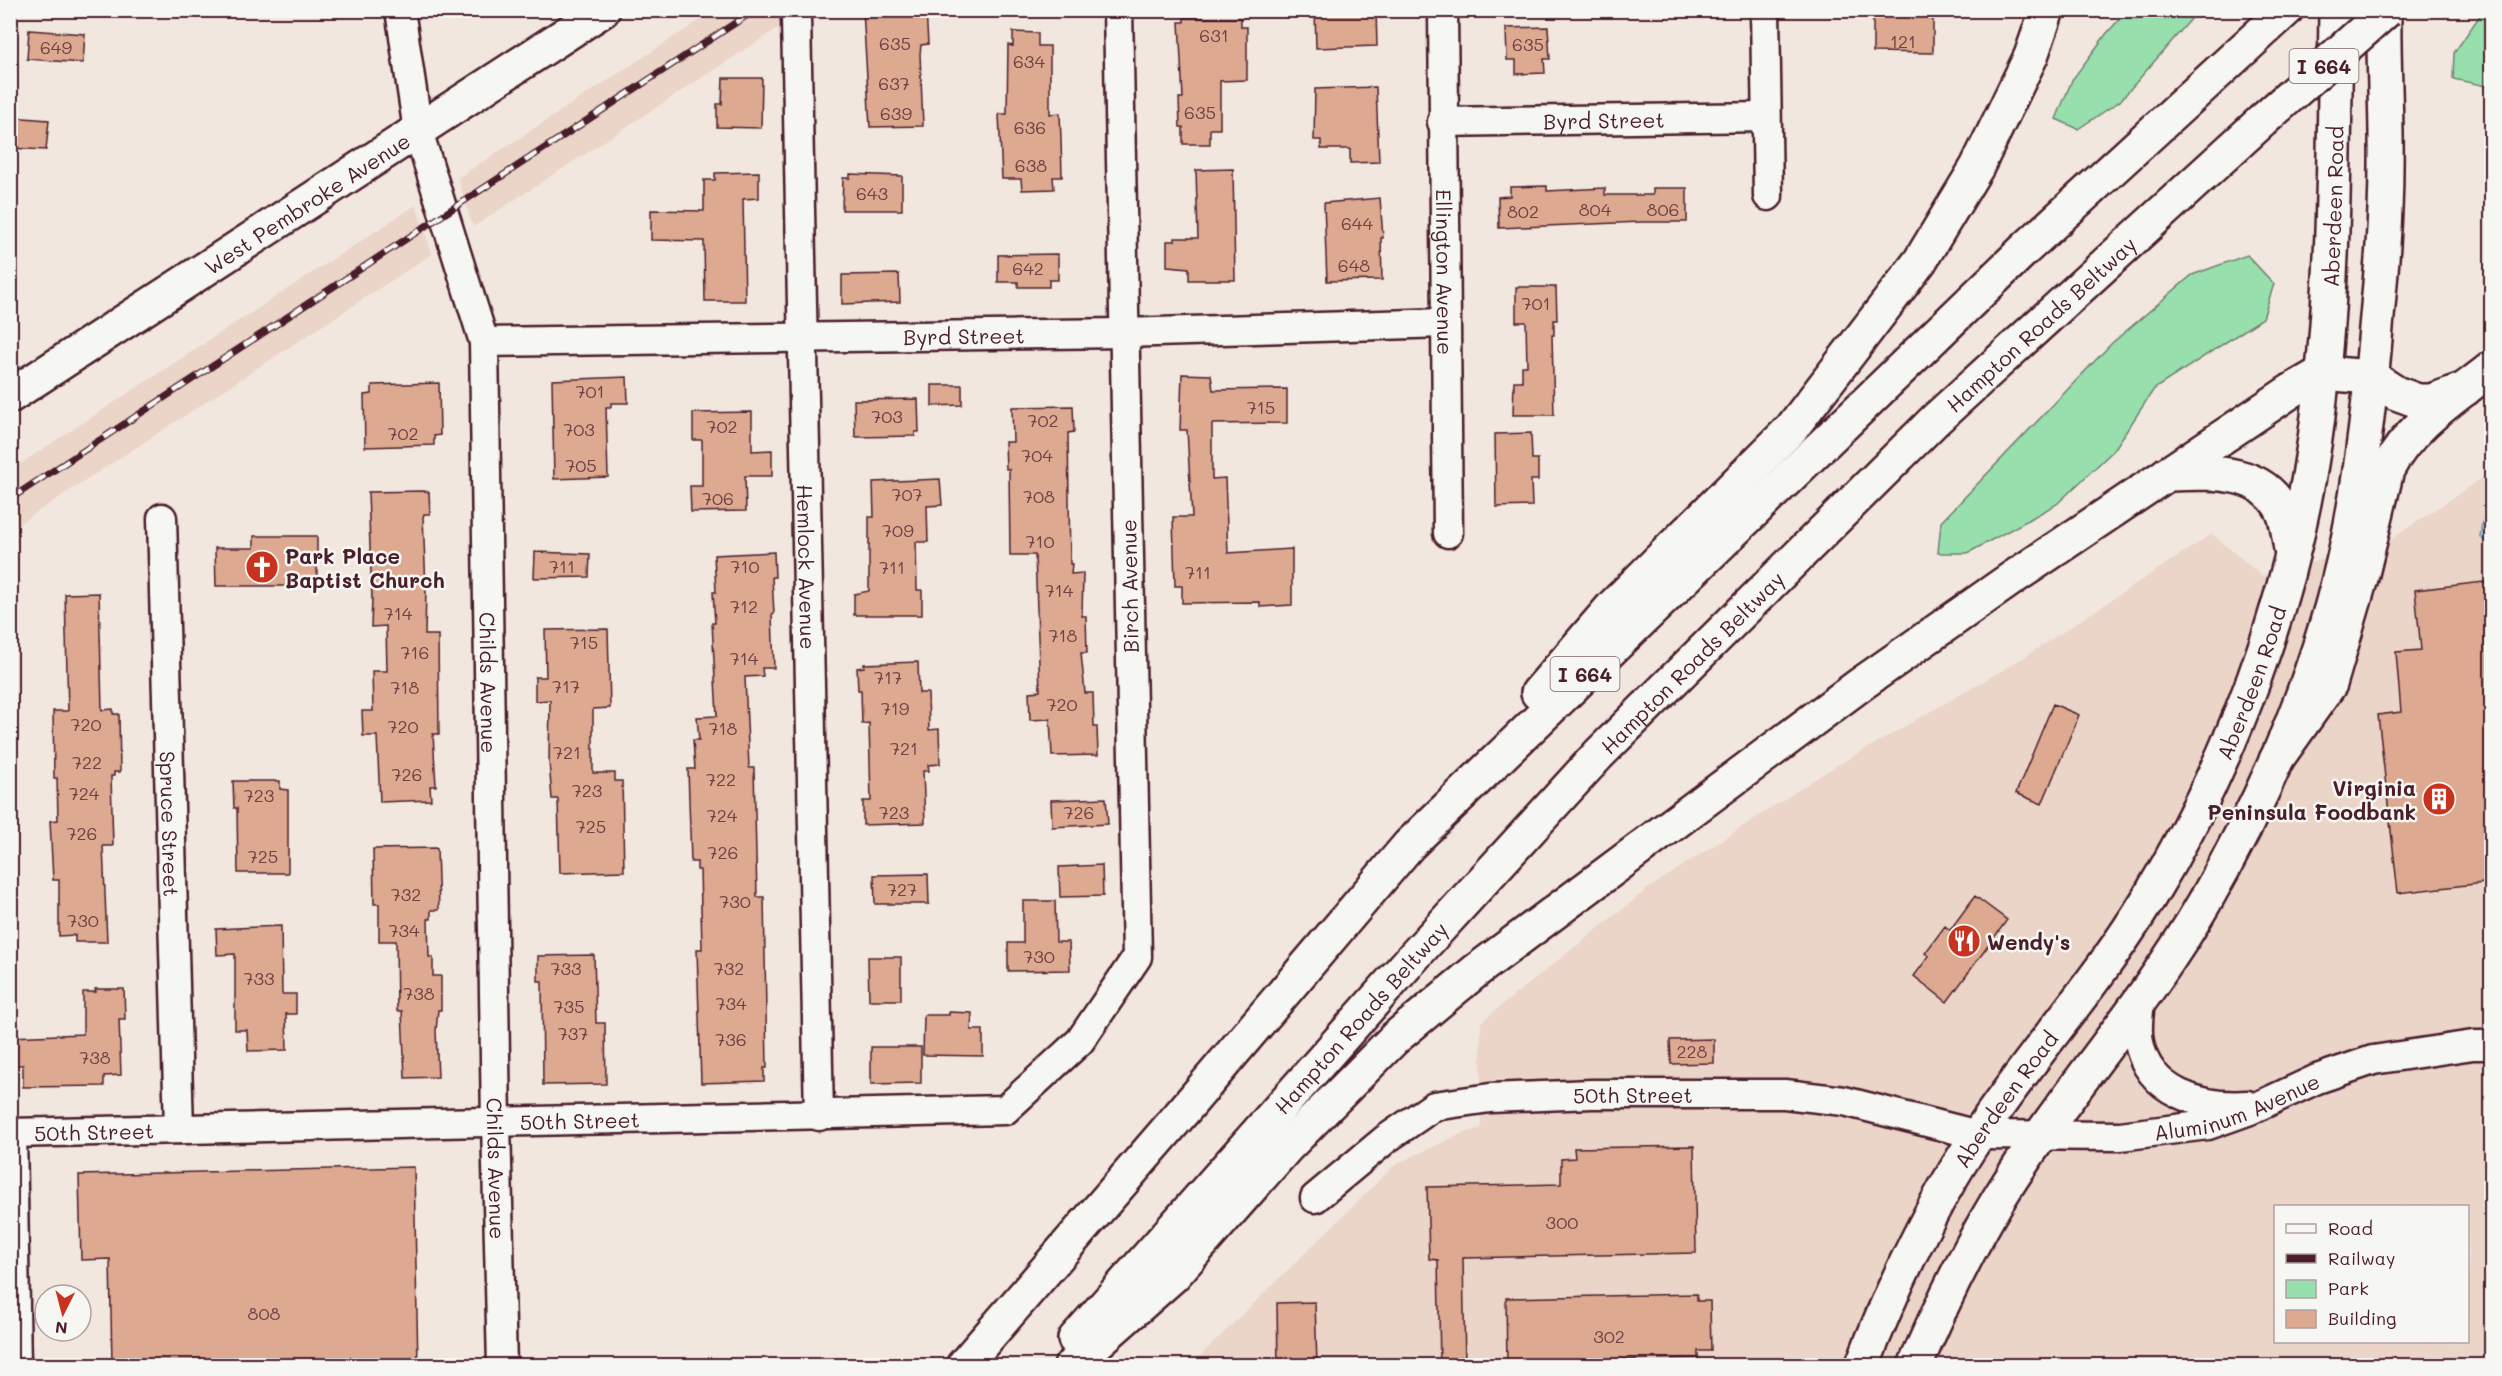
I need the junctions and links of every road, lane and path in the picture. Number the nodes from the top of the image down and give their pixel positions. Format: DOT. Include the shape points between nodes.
graph roads {
  1 [pos="400,10"];
  2 [pos="603,10"];
  3 [pos="1118,10"];
  4 [pos="1443,10"];
  5 [pos="1765,10"];
  6 [pos="2047,10"];
  7 [pos="2286,10"];
  8 [pos="2336,10"];
  9 [pos="2385,10"];
  10 [pos="796,18"];
  11 [pos="1766,117"];
  12 [pos="1443,122"];
  13 [pos="418,131"];
  14 [pos="1768,196"];
  15 [pos="1445,323"];
  16 [pos="1123,333"];
  17 [pos="801,338"];
  18 [pos="484,342"];
  19 [pos="2492,368"];
  20 [pos="2322,373"];
  21 [pos="2372,377"];
  22 [pos="2465,389"];
  23 [pos="10,396"];
  24 [pos="2167,474"];
  25 [pos="162,518"];
  26 [pos="1448,533"];
  27 [pos="2292,554"];
  28 [pos="2276,760"];
  29 [pos="1409,845"];
  30 [pos="2140,1000"];
  31 [pos="2492,1045"];
  32 [pos="2264,1104"];
  33 [pos="1005,1110"];
  34 [pos="819,1116"];
  35 [pos="495,1123"];
  36 [pos="179,1129"];
  37 [pos="11,1133"];
  38 [pos="1977,1135"];
  39 [pos="2042,1137"];
  40 [pos="1315,1198"];
  41 [pos="16,1365"];
  42 [pos="502,1365"];
  43 [pos="963,1365"];
  44 [pos="1052,1365"];
  45 [pos="1071,1365"];
  46 [pos="1862,1365"];
  47 [pos="1915,1365"];
  1 -- 13 [label="street, Childs Avenue"];
  2 -- 13 [label="main road, West Pembroke Avenue"];
  3 -- 16 [label="street, Birch Avenue"];
  4 -- 12 [label="street, Ellington Avenue"];
  5 -- 11 [label="street"];
  6 -- 29 [label="main road" via="2031,56 1977,167 1920,261 1798,420 1613,606"];
  7 -- 29 [label="main road, I 664" via="2025,249"];
  8 -- 20 [label="main road, Aberdeen Road" via="2334,185"];
  9 -- 21 [label="main road" via="2386,176"];
  9 -- 44 [label="main road, Hampton Roads Beltway / I 664, bridge" via="1935,420 1599,754"];
  10 -- 17 [label="street, Hemlock Avenue"];
  11 -- 12 [label="street, Byrd Street"];
  11 -- 14 [label="street"];
  12 -- 15 [label="street, Ellington Avenue"];
  13 -- 18 [label="street, Childs Avenue"];
  13 -- 23 [label="main road, West Pembroke Avenue"];
  15 -- 16 [label="street, Byrd Street"];
  15 -- 26 [label="street, Ellington Avenue"];
  16 -- 17 [label="street, Byrd Street"];
  16 -- 33 [label="street, Birch Avenue" via="1137,957 1080,1041"];
  17 -- 18 [label="street, Byrd Street"];
  17 -- 34 [label="street, Hemlock Avenue"];
  18 -- 35 [label="street, Childs Avenue"];
  19 -- 22 [label="main road"];
  20 -- 21 [label="main road"];
  20 -- 24 [label="main road"];
  20 -- 27 [label="main road, Aberdeen Road" via="2316,437"];
  21 -- 22 [label="main road" via="2396,393 2418,401 2431,401"];
  21 -- 28 [label="main road" via="2347,545 2308,680"];
  22 -- 28 [label="main road" via="2425,421 2392,460 2330,684"];
  24 -- 27 [label="main road" via="2214,473 2258,484 2274,497 2284,514"];
  24 -- 45 [label="main road" via="1861,684 1477,970 1395,1038 1286,1148 1173,1276"];
  25 -- 36 [label="street, Spruce Street"];
  27 -- 38 [label="main road, Aberdeen Road" via="2252,686 2214,776 2169,863 2091,984"];
  28 -- 30 [label="main road" via="2204,903"];
  29 -- 43 [label="main road, I 664"];
  30 -- 32 [label="street" via="2139,1044 2151,1068 2171,1090 2187,1099 2210,1104"];
  30 -- 39 [label="main road"];
  31 -- 32 [label="street, Aluminum Avenue" via="2373,1060 2317,1078"];
  32 -- 39 [label="street, Aluminum Avenue" via="2208,1125 2163,1132"];
  33 -- 34 [label="street, 50th Street"];
  34 -- 35 [label="street, 50th Street"];
  35 -- 36 [label="street, 50th Street"];
  35 -- 42 [label="street, Childs Avenue"];
  36 -- 37 [label="street, 50th Street"];
  37 -- 41 [label="street"];
  38 -- 39 [label="street, Aluminum Avenue"];
  38 -- 40 [label="street, 50th Street" via="1844,1101 1785,1094 1490,1098 1434,1106 1386,1139"];
  38 -- 46 [label="main road, Aberdeen Road" via="1917,1245"];
  39 -- 47 [label="main road" via="1981,1230"];
}
